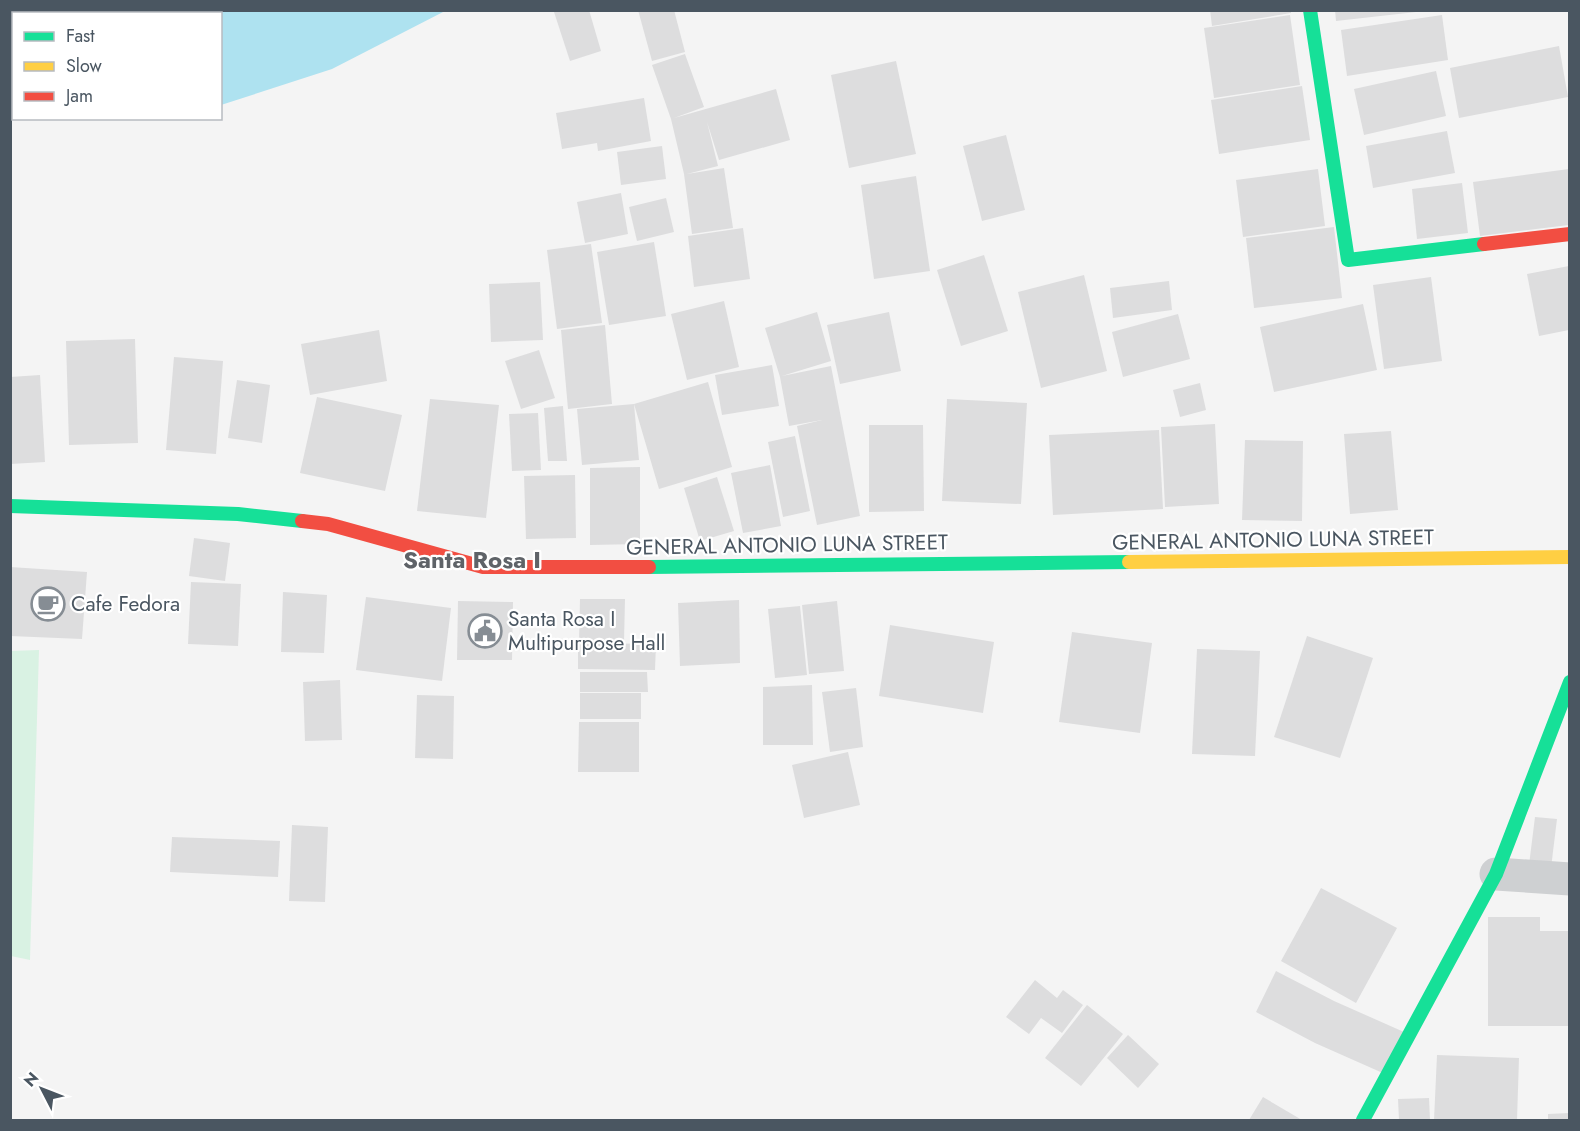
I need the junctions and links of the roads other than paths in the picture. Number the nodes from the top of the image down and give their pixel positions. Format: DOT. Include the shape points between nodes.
graph roads {
  1 [pos="1310,10"];
  2 [pos="1569,234"];
  3 [pos="10,506"];
  4 [pos="1569,558"];
  5 [pos="1569,682"];
  6 [pos="1496,874"];
  7 [pos="1569,879"];
  8 [pos="1363,1120"];
  1 -- 2 [label="main road" via="1348,260"];
  3 -- 4 [label="main road, GENERAL ANTONIO LUNA STREET" via="238,514 328,524 483,567"];
  5 -- 6 [label="main road"];
  6 -- 7 [label="street"];
  6 -- 8 [label="main road"];
}
